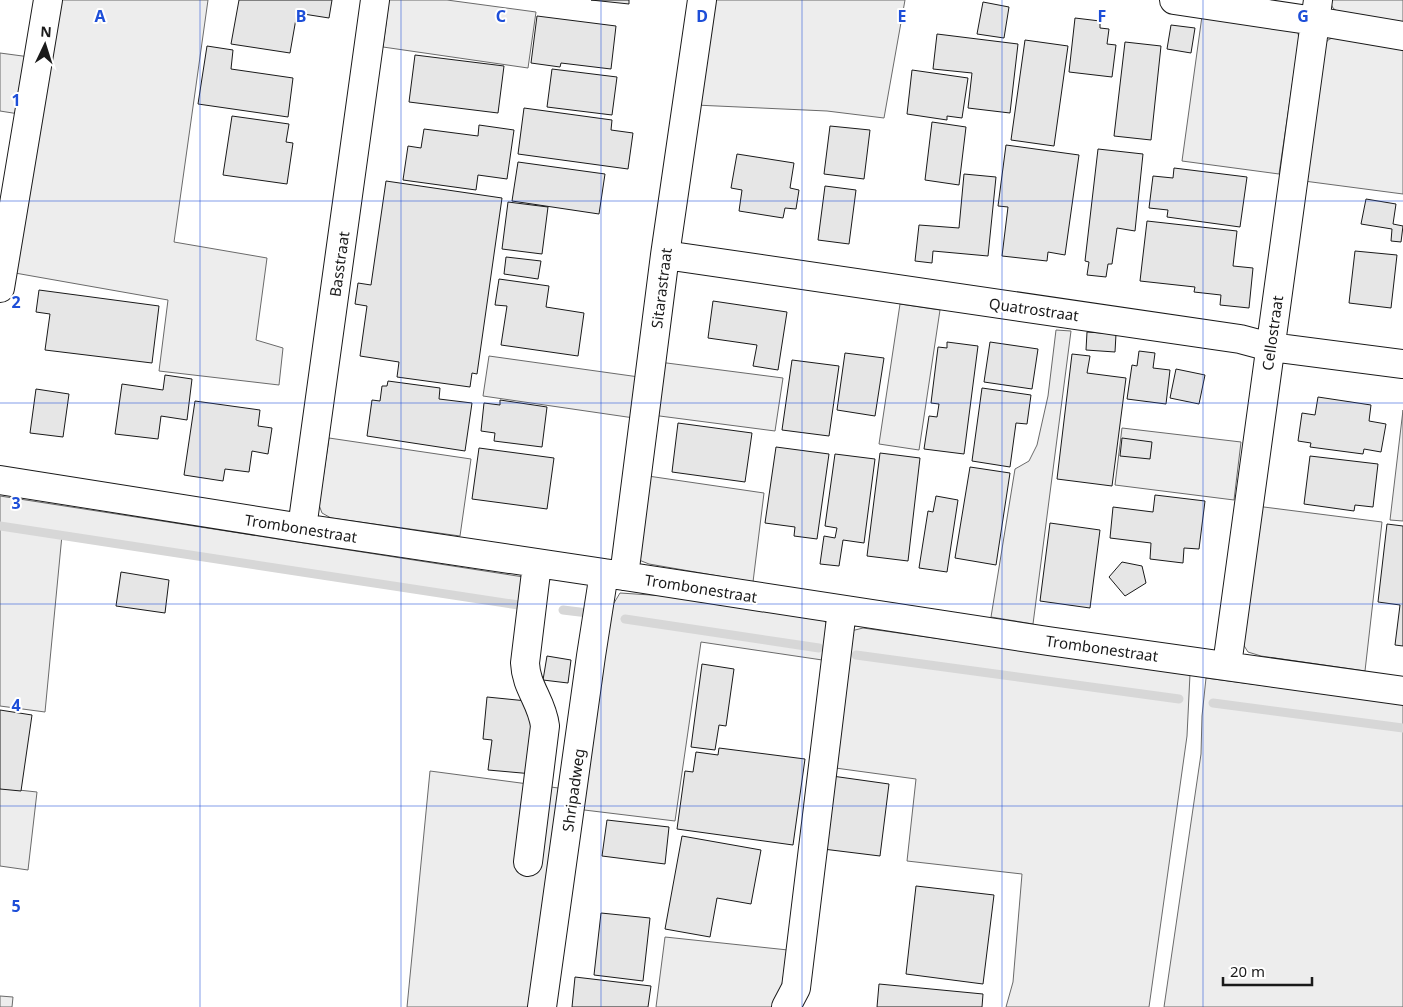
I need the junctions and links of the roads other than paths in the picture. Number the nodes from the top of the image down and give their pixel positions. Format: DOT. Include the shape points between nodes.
graph roads {
  1 [pos="48,0"];
  2 [pos="375,0"];
  3 [pos="702,0"];
  4 [pos="1174,0"];
  5 [pos="1316,10"];
  6 [pos="1403,36"];
  7 [pos="665,255"];
  8 [pos="0,288"];
  9 [pos="1270,347"];
  10 [pos="1403,364"];
  11 [pos="0,480"];
  12 [pos="302,528"];
  13 [pos="537,564"];
  14 [pos="614,575"];
  15 [pos="842,610"];
  16 [pos="1227,665"];
  17 [pos="1403,691"];
  18 [pos="528,862"];
  19 [pos="542,1007"];
  20 [pos="786,1007"];
  1 -- 8 [label="street"];
  2 -- 12 [label="street, Basstraat"];
  3 -- 7 [label="street, Sitarastraat"];
  4 -- 5 [label="street"];
  5 -- 6 [label="street"];
  5 -- 9 [label="street, Cellostraat"];
  7 -- 9 [label="street, Quatrostraat" via="1240,339"];
  7 -- 14 [label="street, Sitarastraat"];
  9 -- 10 [label="street, Quatrostraat"];
  9 -- 16 [label="street, Cellostraat"];
  11 -- 12 [label="street, Trombonestraat"];
  12 -- 13 [label="street, Trombonestraat"];
  13 -- 14 [label="street, Trombonestraat"];
  13 -- 18 [label="street" via="524,663 526,676 543,712 545,726"];
  14 -- 15 [label="street, Trombonestraat"];
  14 -- 19 [label="street, Shripadweg"];
  15 -- 16 [label="street, Trombonestraat"];
  15 -- 20 [label="street" via="796,988"];
  16 -- 17 [label="street, Trombonestraat"];
}
